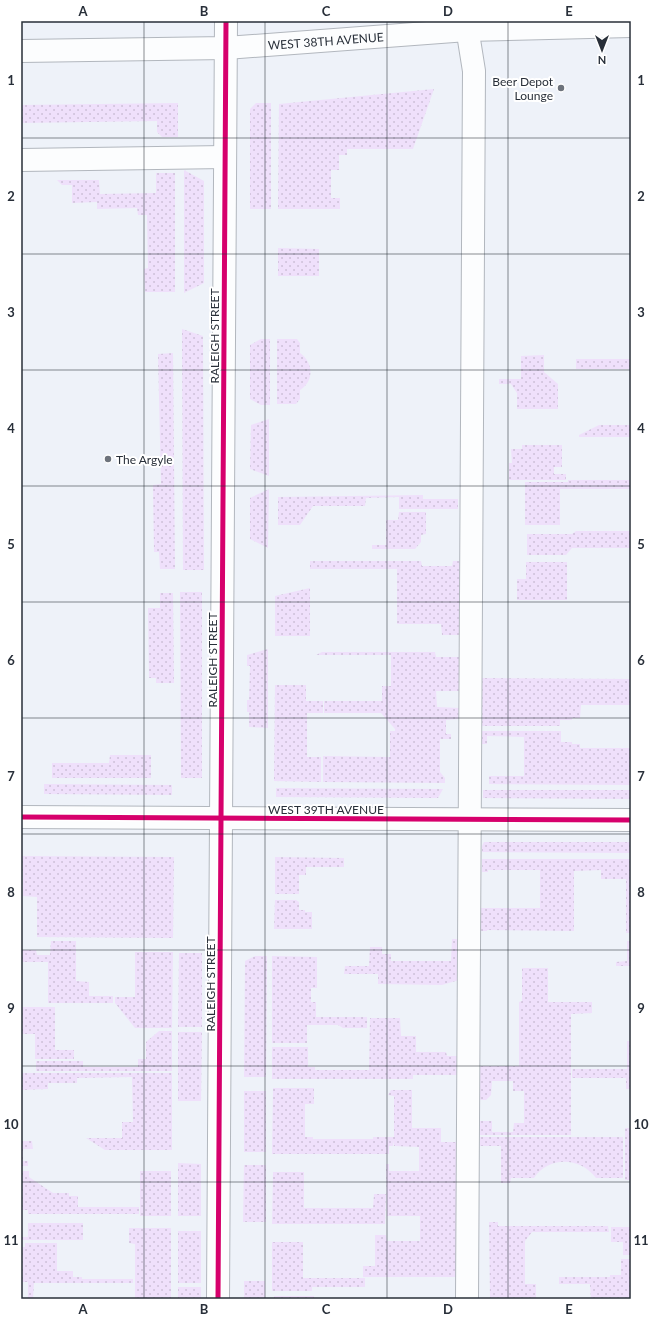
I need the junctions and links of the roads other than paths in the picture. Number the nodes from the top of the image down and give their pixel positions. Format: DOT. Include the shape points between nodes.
graph roads {
  1 [pos="226,21"];
  2 [pos="466,25"];
  3 [pos="631,26"];
  4 [pos="226,48"];
  5 [pos="21,52"];
  6 [pos="225,157"];
  7 [pos="21,160"];
  8 [pos="21,817"];
  9 [pos="221,818"];
  10 [pos="470,820"];
  11 [pos="631,820"];
  12 [pos="218,1299"];
  13 [pos="467,1299"];
  1 -- 4 [label="street, RALEIGH STREET"];
  2 -- 3 [label="street, WEST 38TH AVENUE"];
  2 -- 4 [label="street, WEST 38TH AVENUE"];
  2 -- 10 [label="street" via="474,71"];
  4 -- 5 [label="street, WEST 38TH AVENUE"];
  4 -- 6 [label="street, RALEIGH STREET"];
  6 -- 7 [label="street"];
  6 -- 9 [label="street, RALEIGH STREET"];
  8 -- 9 [label="street, WEST 39TH AVENUE"];
  9 -- 10 [label="street, WEST 39TH AVENUE"];
  9 -- 12 [label="street, RALEIGH STREET"];
  10 -- 11 [label="street, WEST 39TH AVENUE"];
  10 -- 13 [label="street"];
}
